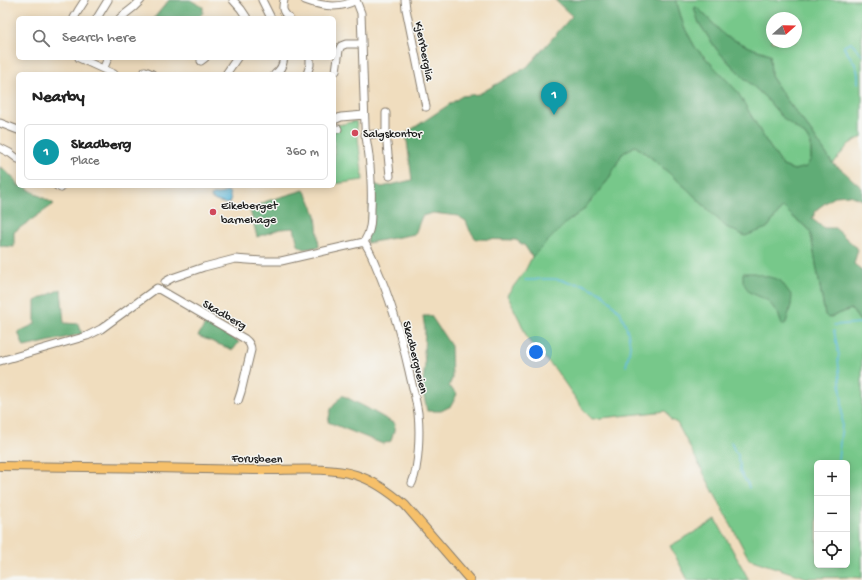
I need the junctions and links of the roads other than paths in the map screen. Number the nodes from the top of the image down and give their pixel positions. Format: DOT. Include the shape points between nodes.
graph roads {
  1 [pos="85,0"];
  2 [pos="108,0"];
  3 [pos="141,0"];
  4 [pos="233,0"];
  5 [pos="262,0"];
  6 [pos="288,0"];
  7 [pos="305,0"];
  8 [pos="405,0"];
  9 [pos="355,1"];
  10 [pos="283,3"];
  11 [pos="75,16"];
  12 [pos="98,16"];
  13 [pos="122,16"];
  14 [pos="246,16"];
  15 [pos="270,16"];
  16 [pos="287,16"];
  17 [pos="362,44"];
  18 [pos="85,60"];
  19 [pos="236,60"];
  20 [pos="284,60"];
  21 [pos="310,60"];
  22 [pos="336,71"];
  23 [pos="110,72"];
  24 [pos="227,72"];
  25 [pos="277,72"];
  26 [pos="308,72"];
  27 [pos="426,107"];
  28 [pos="386,114"];
  29 [pos="364,115"];
  30 [pos="336,119"];
  31 [pos="0,123"];
  32 [pos="16,129"];
  33 [pos="386,133"];
  34 [pos="365,135"];
  35 [pos="0,148"];
  36 [pos="16,158"];
  37 [pos="390,176"];
  38 [pos="364,242"];
  39 [pos="165,282"];
  40 [pos="0,360"];
  41 [pos="238,401"];
  42 [pos="0,466"];
  43 [pos="412,483"];
  44 [pos="470,580"];
  1 -- 11 [label="street"];
  2 -- 12 [label="street"];
  3 -- 13 [label="street"];
  4 -- 14 [label="street"];
  5 -- 15 [label="street"];
  6 -- 10 [label="street"];
  7 -- 9 [label="street" via="339,6"];
  8 -- 27 [label="street, Kjerrberglia"];
  9 -- 17 [label="street" via="361,13"];
  10 -- 16 [label="street" via="283,11"];
  17 -- 22 [label="street" via="341,46"];
  17 -- 29 [label="street"];
  18 -- 23 [label="street"];
  19 -- 24 [label="street"];
  20 -- 25 [label="street"];
  21 -- 26 [label="street"];
  28 -- 33 [label="street"];
  29 -- 30 [label="street"];
  29 -- 34 [label="street"];
  31 -- 32 [label="street"];
  33 -- 34 [label="street"];
  33 -- 37 [label="street"];
  34 -- 38 [label="street" via="372,191 371,225"];
  35 -- 36 [label="street"];
  38 -- 39 [label="street" via="281,261 235,259 198,269"];
  38 -- 43 [label="street, Skadbergveien" via="384,284 392,308 416,403 418,442 416,473"];
  40 -- 41 [label="street, Skadberg" via="87,336 101,329 157,288 250,343 251,350"];
  42 -- 44 [label="main road, Forusbeen" via="325,470 356,475 383,487 405,505"];
}
